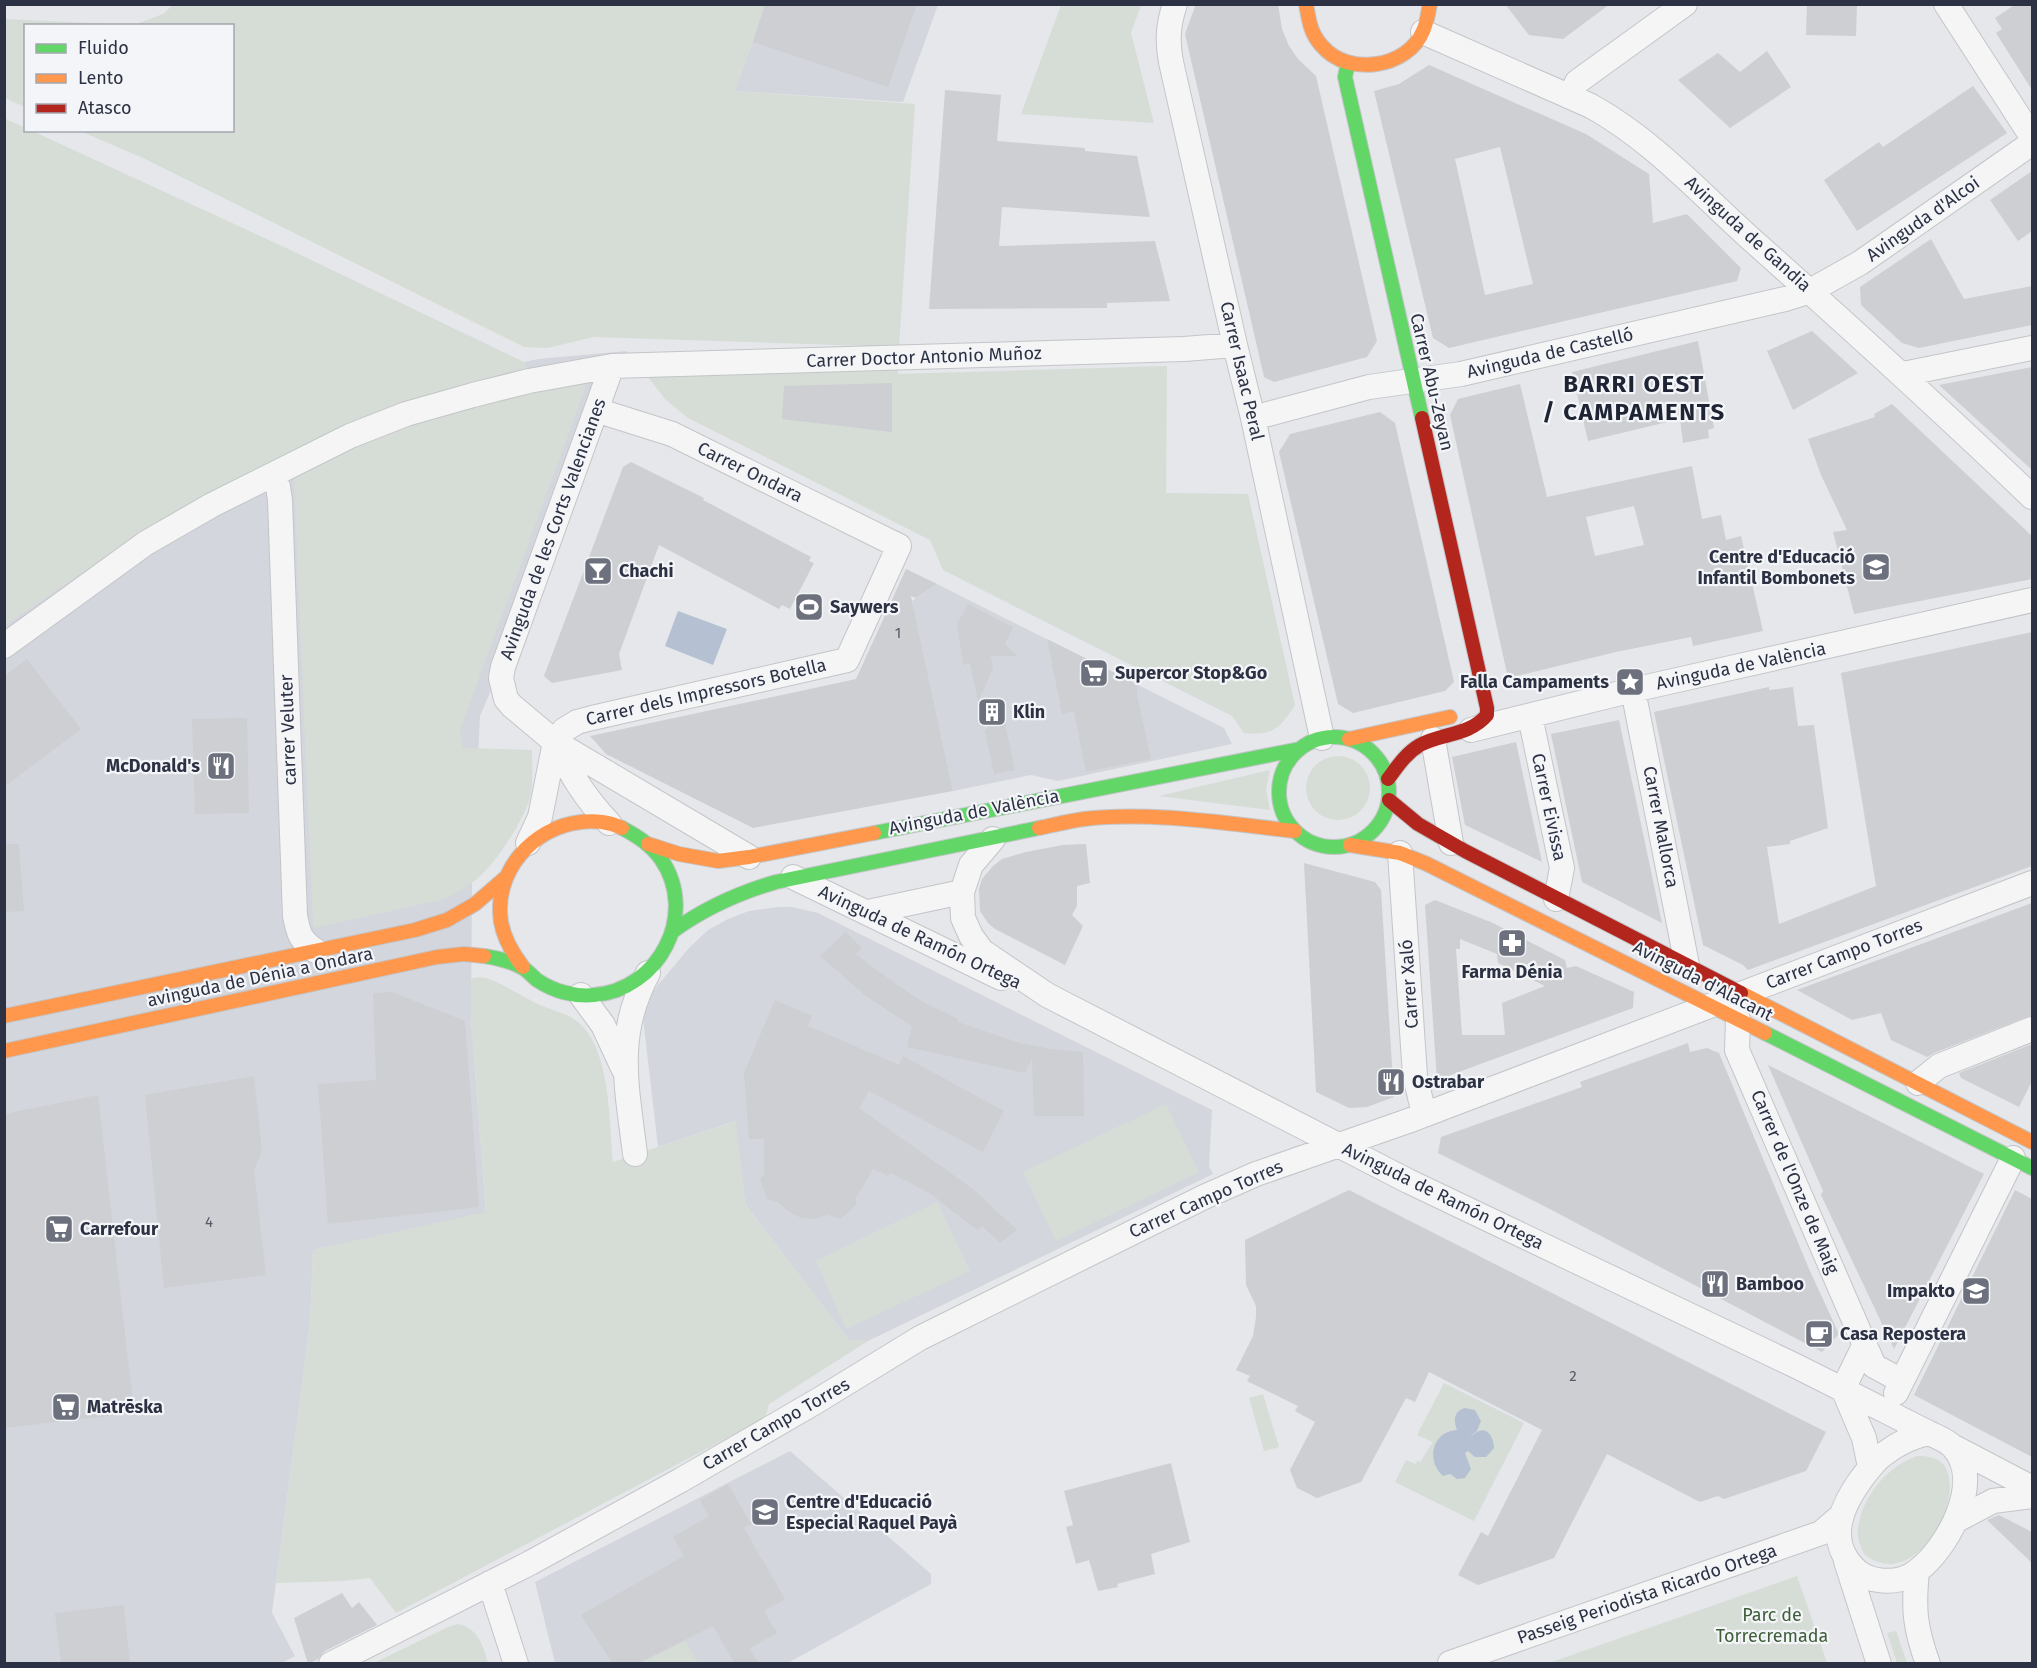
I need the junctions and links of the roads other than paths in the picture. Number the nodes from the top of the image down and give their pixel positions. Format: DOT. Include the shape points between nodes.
graph roads {
  1 [pos="1175,4"];
  2 [pos="1306,4"];
  3 [pos="1430,4"];
  4 [pos="1685,4"];
  5 [pos="1949,6"];
  6 [pos="1423,32"];
  7 [pos="1348,63"];
  8 [pos="1570,96"];
  9 [pos="2032,137"];
  10 [pos="2032,143"];
  11 [pos="1810,291"];
  12 [pos="1235,345"];
  13 [pos="2032,348"];
  14 [pos="612,366"];
  15 [pos="1903,374"];
  16 [pos="1414,381"];
  17 [pos="596,410"];
  18 [pos="1253,418"];
  19 [pos="273,475"];
  20 [pos="2032,496"];
  21 [pos="899,546"];
  22 [pos="2032,600"];
  23 [pos="4,646"];
  24 [pos="1633,690"];
  25 [pos="1487,708"];
  26 [pos="1530,716"];
  27 [pos="1442,737"];
  28 [pos="1322,738"];
  29 [pos="1349,739"];
  30 [pos="555,742"];
  31 [pos="1300,749"];
  32 [pos="1388,779"];
  33 [pos="1389,800"];
  34 [pos="609,823"];
  35 [pos="1295,831"];
  36 [pos="993,839"];
  37 [pos="528,843"];
  38 [pos="1451,843"];
  39 [pos="648,844"];
  40 [pos="1350,845"];
  41 [pos="1400,853"];
  42 [pos="749,857"];
  43 [pos="793,877"];
  44 [pos="505,878"];
  45 [pos="2032,883"];
  46 [pos="962,892"];
  47 [pos="1556,899"];
  48 [pos="868,912"];
  49 [pos="673,931"];
  50 [pos="316,951"];
  51 [pos="1687,965"];
  52 [pos="523,968"];
  53 [pos="648,973"];
  54 [pos="1742,993"];
  55 [pos="581,995"];
  56 [pos="1047,995"];
  57 [pos="1712,1006"];
  58 [pos="4,1017"];
  59 [pos="1738,1019"];
  60 [pos="2032,1029"];
  61 [pos="4,1051"];
  62 [pos="625,1071"];
  63 [pos="1918,1083"];
  64 [pos="1424,1113"];
  65 [pos="2032,1142"];
  66 [pos="1338,1145"];
  67 [pos="636,1154"];
  68 [pos="2023,1163"];
  69 [pos="1865,1344"];
  70 [pos="1902,1381"];
  71 [pos="1843,1389"];
  72 [pos="1887,1412"];
  73 [pos="1929,1433"];
  74 [pos="1952,1446"];
  75 [pos="1870,1467"];
  76 [pos="2032,1488"];
  77 [pos="2032,1496"];
  78 [pos="1841,1516"];
  79 [pos="1957,1520"];
  80 [pos="1844,1556"];
  81 [pos="1917,1572"];
  82 [pos="490,1583"];
  83 [pos="331,1664"];
  84 [pos="516,1664"];
  85 [pos="1450,1664"];
  86 [pos="1879,1664"];
  87 [pos="1928,1664"];
  1 -- 12 [label="street, Carrer Isaac Peral" via="1167,42"];
  2 -- 7 [label="main road" via="1310,30 1321,46"];
  3 -- 6 [label="main road"];
  4 -- 8 [label="street" via="1577,82"];
  5 -- 9 [label="street"];
  6 -- 7 [label="main road" via="1410,50 1393,61 1374,66"];
  6 -- 8 [label="street, Avinguda de Gandia"];
  7 -- 16 [label="main road, Carrer Abu-Zeyan" via="1345,77"];
  8 -- 11 [label="street, Avinguda de Gandia" via="1610,116 1645,142"];
  10 -- 11 [label="street, Avinguda d'Alcoi" via="1860,263"];
  11 -- 15 [label="street, Avinguda de Gandia"];
  11 -- 16 [label="street, Avinguda de Castelló" via="1461,374"];
  12 -- 14 [label="street, Carrer Doctor Antonio Muñoz"];
  12 -- 18 [label="street, Carrer Isaac Peral"];
  13 -- 15 [label="street"];
  14 -- 17 [label="street, Avinguda de les Corts Valencianes"];
  14 -- 19 [label="street, Carrer Doctor Antonio Muñoz" via="484,392 406,414 350,436"];
  15 -- 20 [label="street, Avinguda de Gandia"];
  16 -- 18 [label="street, Avinguda de Castelló" via="1369,387"];
  16 -- 25 [label="main road, Carrer Abu-Zeyan"];
  17 -- 21 [label="street, Carrer Ondara" via="672,434"];
  17 -- 30 [label="street, Avinguda de les Corts Valencianes" via="501,678 502,689 512,706"];
  18 -- 28 [label="street, Carrer Isaac Peral"];
  19 -- 23 [label="street, Carrer Doctor Antonio Muñoz" via="146,543"];
  19 -- 50 [label="street, carrer Veluter" via="280,500 295,916 300,937"];
  21 -- 30 [label="street, Carrer dels Impressors Botella" via="847,660 592,717 564,730"];
  22 -- 24 [label="street, Avinguda de València"];
  24 -- 26 [label="street, Avinguda de València"];
  24 -- 51 [label="street, Carrer Mallorca"];
  25 -- 27 [label="main road, Avinguda de València" via="1487,715 1478,725"];
  25 -- 29 [label="main road"];
  26 -- 27 [label="street, Avinguda de València"];
  26 -- 47 [label="street, Carrer Eivissa" via="1562,868"];
  27 -- 32 [label="main road, Avinguda de València" via="1414,748"];
  27 -- 38 [label="street"];
  28 -- 29 [label="main road"];
  28 -- 31 [label="main road"];
  29 -- 32 [label="main road" via="1374,753"];
  30 -- 34 [label="street" via="573,780"];
  30 -- 37 [label="street" via="540,817"];
  30 -- 42 [label="street"];
  31 -- 35 [label="main road" via="1289,760 1279,789 1283,812"];
  31 -- 42 [label="main road, Avinguda de València"];
  32 -- 33 [label="main road"];
  33 -- 38 [label="main road, Avinguda d'Alacant" via="1404,815"];
  33 -- 40 [label="main road" via="1376,828"];
  34 -- 37 [label="main road" via="566,823"];
  34 -- 39 [label="main road"];
  35 -- 36 [label="main road, Avinguda de València" via="1109,817"];
  35 -- 40 [label="main road" via="1321,845"];
  36 -- 43 [label="main road, Avinguda de València"];
  36 -- 46 [label="street, Avinguda de Ramón Ortega" via="970,865"];
  37 -- 44 [label="main road"];
  38 -- 47 [label="main road, Avinguda d'Alacant"];
  39 -- 42 [label="main road, Avinguda de València" via="718,861"];
  39 -- 49 [label="main road" via="664,862 673,884"];
  40 -- 41 [label="main road, Avinguda d'Alacant"];
  41 -- 57 [label="main road, Avinguda d'Alacant"];
  41 -- 64 [label="street, Carrer Xaló" via="1415,1076"];
  43 -- 48 [label="street, Avinguda de Ramón Ortega"];
  43 -- 49 [label="main road, Avinguda de València" via="729,896"];
  44 -- 50 [label="main road, avinguda de Dénia a Ondara" via="475,904 447,920"];
  44 -- 52 [label="main road" via="500,916 504,935"];
  45 -- 54 [label="street, Carrer Campo Torres"];
  46 -- 48 [label="street"];
  46 -- 56 [label="street, Avinguda de Ramón Ortega" via="963,918 982,951"];
  47 -- 51 [label="main road, Avinguda d'Alacant"];
  48 -- 56 [label="street, Avinguda de Ramón Ortega" via="996,976"];
  49 -- 53 [label="main road"];
  50 -- 58 [label="main road, avinguda de Dénia a Ondara"];
  51 -- 54 [label="main road, Avinguda d'Alacant"];
  52 -- 55 [label="main road" via="540,982"];
  52 -- 61 [label="main road, avinguda de Dénia a Ondara" via="464,954 437,957"];
  53 -- 55 [label="main road" via="602,995"];
  53 -- 62 [label="street" via="632,1005"];
  54 -- 57 [label="street, Carrer Campo Torres"];
  54 -- 63 [label="main road, Avinguda d'Alacant"];
  55 -- 62 [label="street" via="603,1025"];
  56 -- 66 [label="street, Avinguda de Ramón Ortega"];
  57 -- 59 [label="main road, Avinguda d'Alacant"];
  57 -- 64 [label="street, Carrer Campo Torres"];
  59 -- 68 [label="main road, Avinguda d'Alacant"];
  59 -- 69 [label="street, Carrer de l'Onze de Maig" via="1737,1050"];
  60 -- 63 [label="street" via="1939,1066"];
  62 -- 67 [label="street"];
  63 -- 65 [label="main road, Avinguda d'Alacant"];
  64 -- 66 [label="street, Carrer Campo Torres"];
  66 -- 71 [label="street, Avinguda de Ramón Ortega"];
  66 -- 82 [label="street, Carrer Campo Torres" via="1204,1197 920,1338 690,1474"];
  68 -- 70 [label="street"];
  69 -- 70 [label="street, Carrer de l'Onze de Maig" via="1874,1366"];
  69 -- 71 [label="street"];
  70 -- 72 [label="street"];
  71 -- 72 [label="street, Avinguda de Ramón Ortega"];
  71 -- 75 [label="street" via="1864,1438"];
  72 -- 73 [label="street, Avinguda de Ramón Ortega"];
  73 -- 74 [label="street"];
  73 -- 75 [label="street" via="1897,1445"];
  74 -- 76 [label="street"];
  74 -- 79 [label="street" via="1960,1458 1964,1477"];
  75 -- 78 [label="street"];
  77 -- 79 [label="street" via="1993,1501"];
  78 -- 80 [label="street"];
  78 -- 85 [label="street, Passeig Periodista Ricardo Ortega" via="1821,1533"];
  79 -- 81 [label="street" via="1935,1555"];
  80 -- 81 [label="street" via="1856,1572 1873,1579 1896,1580"];
  80 -- 86 [label="street"];
  81 -- 87 [label="street" via="1915,1622"];
  82 -- 83 [label="street, Carrer Campo Torres"];
  82 -- 84 [label="street"];
}
